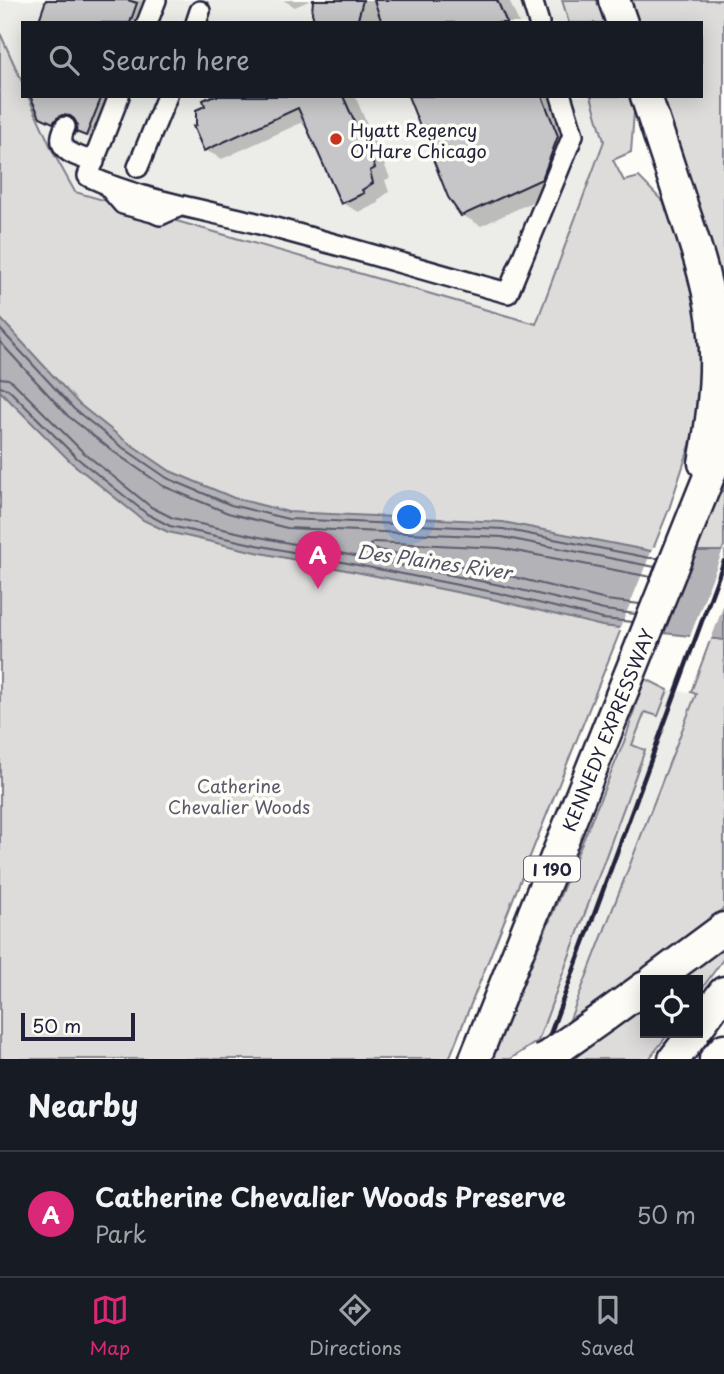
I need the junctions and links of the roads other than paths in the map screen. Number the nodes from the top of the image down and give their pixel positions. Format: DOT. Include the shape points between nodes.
graph roads {
  1 [pos="156,0"];
  2 [pos="532,0"];
  3 [pos="614,0"];
  4 [pos="148,21"];
  5 [pos="538,21"];
  6 [pos="621,21"];
  7 [pos="118,98"];
  8 [pos="166,98"];
  9 [pos="562,98"];
  10 [pos="647,98"];
  11 [pos="65,127"];
  12 [pos="138,166"];
  13 [pos="96,174"];
  14 [pos="724,439"];
  15 [pos="695,512"];
  16 [pos="724,928"];
  17 [pos="661,975"];
  18 [pos="640,991"];
  19 [pos="724,992"];
  20 [pos="703,1020"];
  21 [pos="690,1038"];
  22 [pos="724,1048"];
  23 [pos="475,1059"];
  24 [pos="544,1059"];
  25 [pos="674,1059"];
  26 [pos="715,1059"];
  1 -- 4 [label="street"];
  2 -- 5 [label="street"];
  3 -- 6 [label="highway"];
  7 -- 13 [label="street"];
  8 -- 12 [label="street"];
  9 -- 13 [label="street" via="573,135 508,293 180,206 165,192"];
  10 -- 15 [label="highway" via="697,253 715,335 713,405"];
  11 -- 13 [label="street" via="61,135 64,149"];
  14 -- 15 [label="highway, KENNEDY EXPRESSWAY / I 190"];
  15 -- 23 [label="highway, KENNEDY EXPRESSWAY / I 190"];
  16 -- 17 [label="highway"];
  18 -- 24 [label="highway, bridge"];
  19 -- 20 [label="highway"];
  21 -- 25 [label="highway"];
  22 -- 26 [label="highway"];
}
